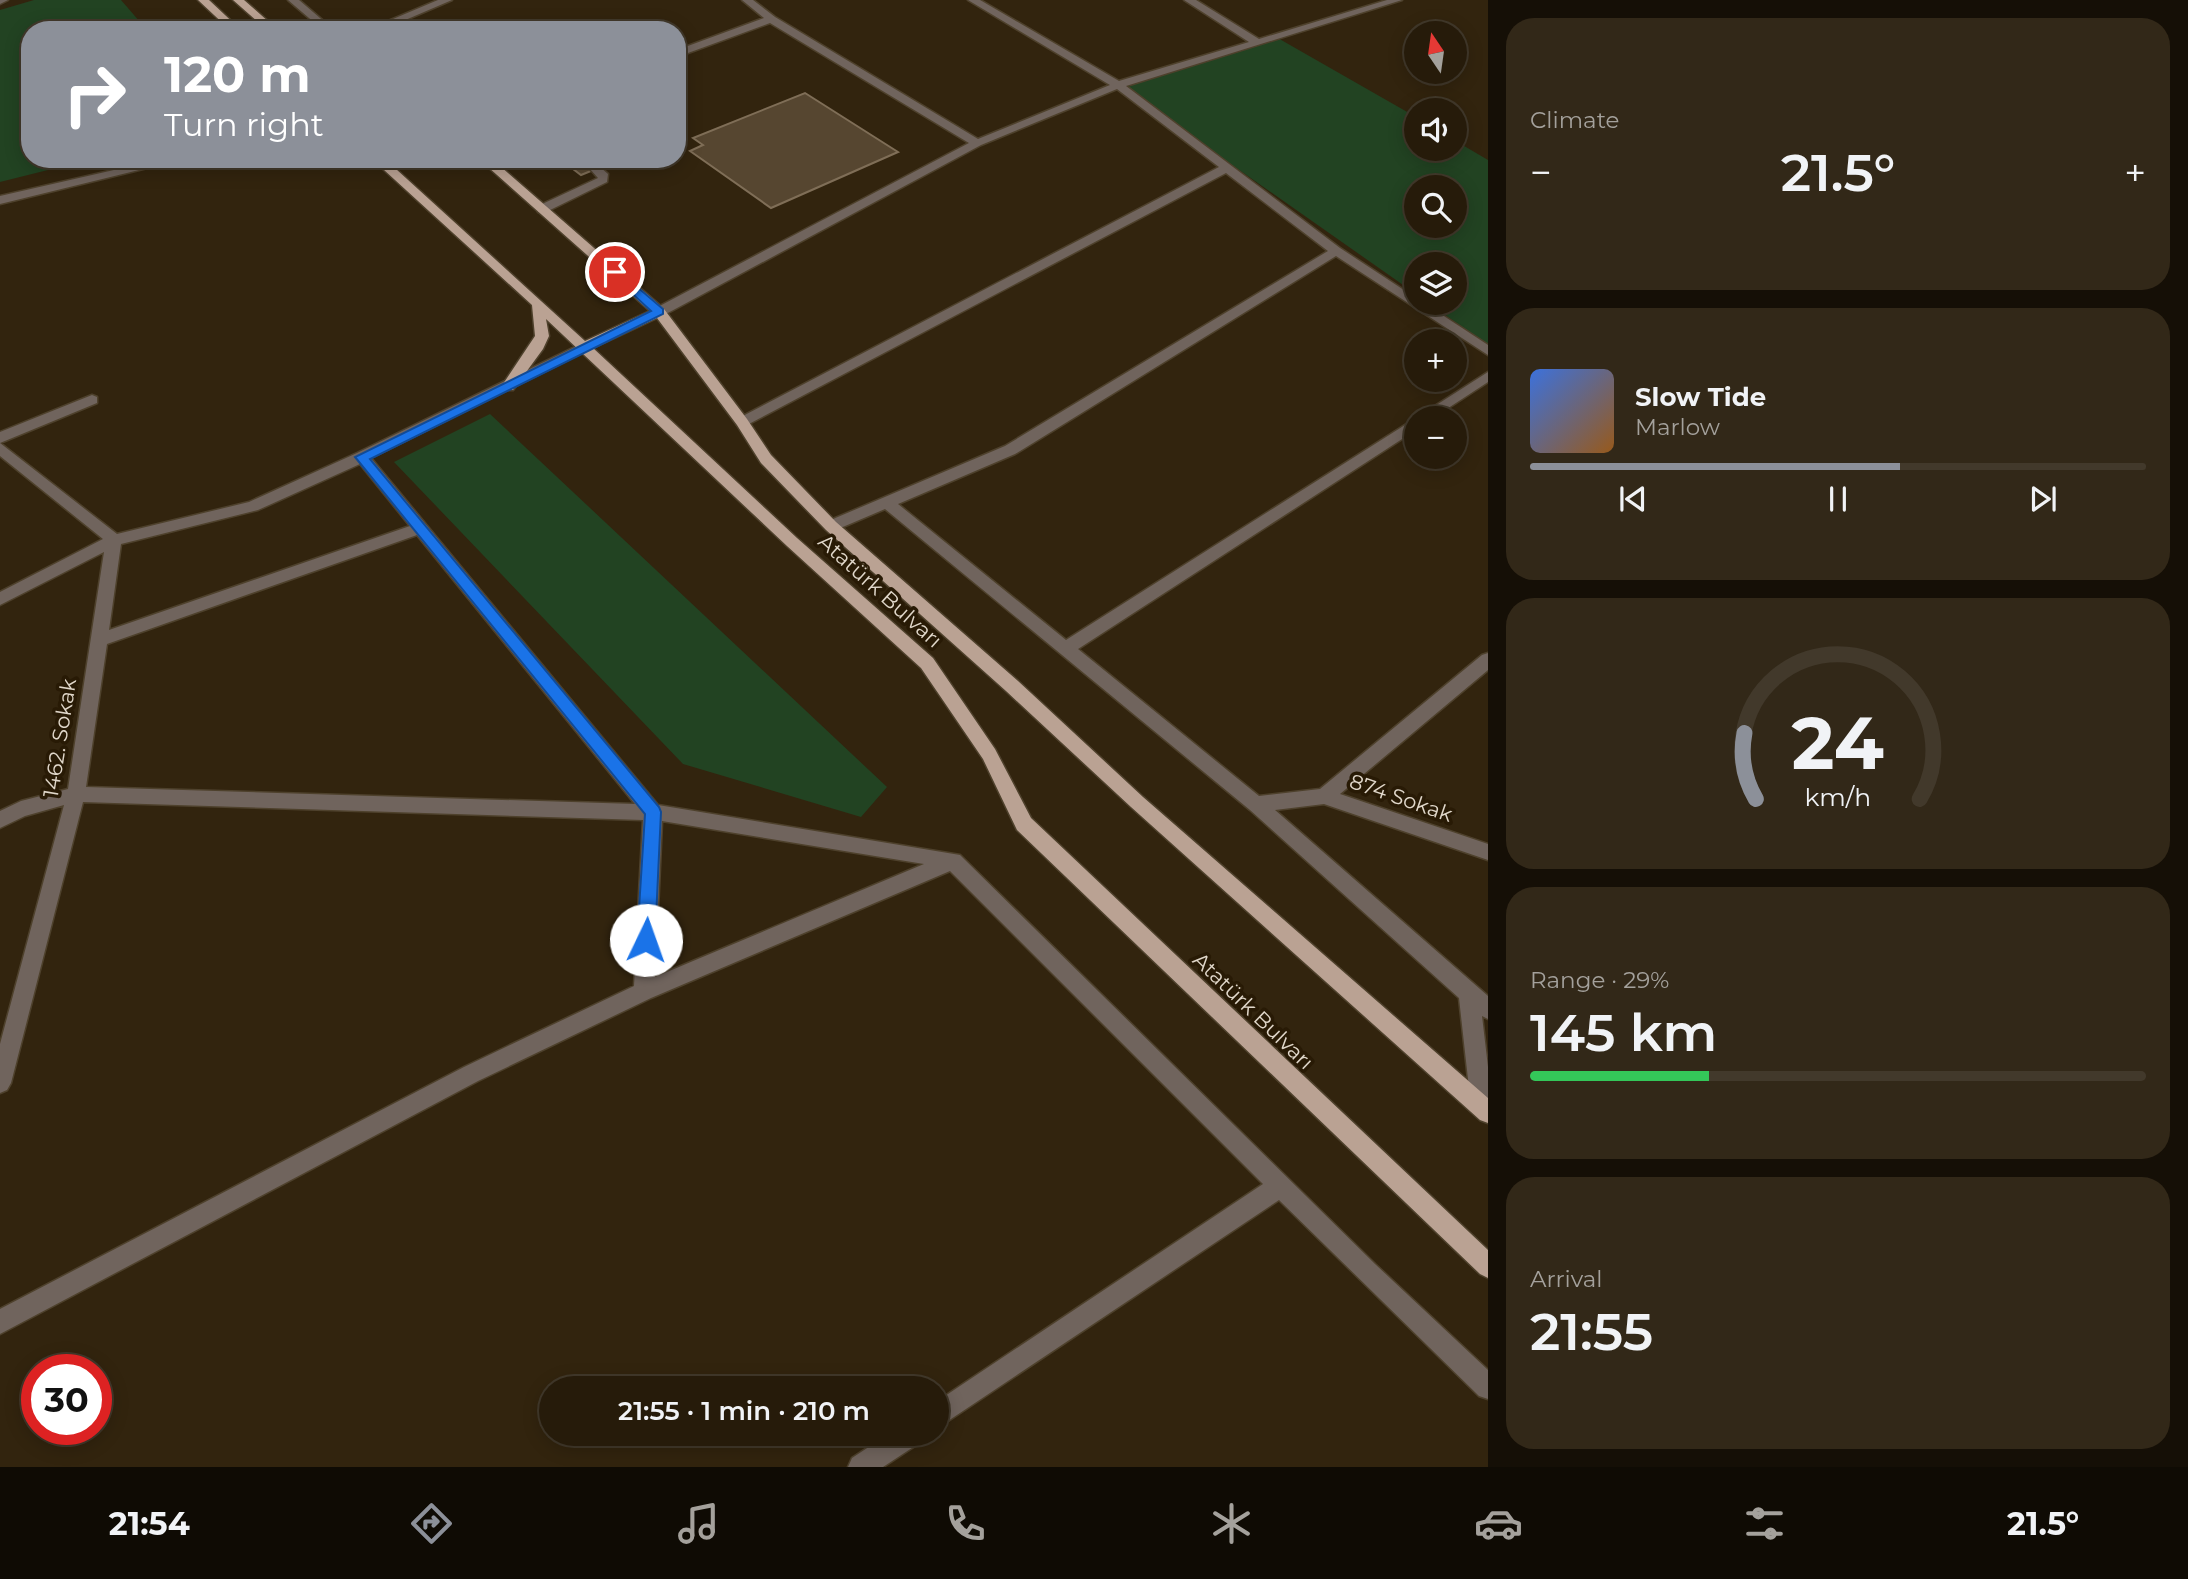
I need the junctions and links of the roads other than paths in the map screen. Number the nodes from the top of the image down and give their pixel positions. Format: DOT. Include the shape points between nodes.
graph roads {
  1 [pos="203,0"];
  2 [pos="237,0"];
  3 [pos="293,0"];
  4 [pos="447,0"];
  5 [pos="747,0"];
  6 [pos="974,0"];
  7 [pos="1189,0"];
  8 [pos="1397,0"];
  9 [pos="1378,2"];
  10 [pos="771,19"];
  11 [pos="226,21"];
  12 [pos="262,21"];
  13 [pos="318,21"];
  14 [pos="394,21"];
  15 [pos="1257,42"];
  16 [pos="686,51"];
  17 [pos="1118,85"];
  18 [pos="977,143"];
  19 [pos="1228,167"];
  20 [pos="139,168"];
  21 [pos="388,168"];
  22 [pos="495,168"];
  23 [pos="596,169"];
  24 [pos="0,200"];
  25 [pos="542,209"];
  26 [pos="1336,251"];
  27 [pos="538,304"];
  28 [pos="659,312"];
  29 [pos="583,347"];
  30 [pos="1488,351"];
  31 [pos="1488,376"];
  32 [pos="508,387"];
  33 [pos="92,400"];
  34 [pos="1442,406"];
  35 [pos="742,422"];
  36 [pos="1404,431"];
  37 [pos="0,438"];
  38 [pos="0,448"];
  39 [pos="362,457"];
  40 [pos="886,502"];
  41 [pos="831,526"];
  42 [pos="420,528"];
  43 [pos="114,540"];
  44 [pos="0,599"];
  45 [pos="99,640"];
  46 [pos="1065,649"];
  47 [pos="1488,660"];
  48 [pos="76,794"];
  49 [pos="1324,796"];
  50 [pos="1256,804"];
  51 [pos="653,812"];
  52 [pos="0,820"];
  53 [pos="1488,852"];
  54 [pos="953,861"];
  55 [pos="644,991"];
  56 [pos="1469,993"];
  57 [pos="1488,1009"];
  58 [pos="0,1083"];
  59 [pos="1485,1109"];
  60 [pos="1280,1186"];
  61 [pos="1488,1266"];
  62 [pos="0,1322"];
  63 [pos="1488,1387"];
  64 [pos="949,1408"];
  65 [pos="892,1446"];
  66 [pos="861,1467"];
  1 -- 11 [label="main road"];
  2 -- 12 [label="main road"];
  3 -- 13 [label="street"];
  4 -- 14 [label="street"];
  5 -- 10 [label="street"];
  6 -- 17 [label="street"];
  7 -- 15 [label="street"];
  8 -- 9 [label="street"];
  9 -- 15 [label="street"];
  10 -- 16 [label="street"];
  10 -- 18 [label="street"];
  15 -- 17 [label="street"];
  17 -- 18 [label="street"];
  17 -- 19 [label="street"];
  18 -- 28 [label="street"];
  19 -- 26 [label="street"];
  19 -- 35 [label="street"];
  20 -- 24 [label="street"];
  21 -- 27 [label="main road, Atatürk Bulvarı"];
  22 -- 25 [label="main road, Atatürk Bulvarı"];
  23 -- 25 [label="street" via="603,180"];
  25 -- 28 [label="main road, Atatürk Bulvarı"];
  26 -- 30 [label="street"];
  26 -- 40 [label="street" via="1010,450"];
  27 -- 29 [label="main road, Atatürk Bulvarı"];
  27 -- 32 [label="main road" via="542,336"];
  28 -- 29 [label="main road"];
  28 -- 35 [label="main road, Atatürk Bulvarı"];
  29 -- 32 [label="street"];
  29 -- 61 [label="main road, Atatürk Bulvarı" via="927,663 989,754 1024,824"];
  31 -- 34 [label="street"];
  32 -- 39 [label="street"];
  33 -- 37 [label="street"];
  35 -- 41 [label="main road, Atatürk Bulvarı" via="766,459"];
  36 -- 46 [label="street"];
  38 -- 43 [label="street"];
  39 -- 42 [label="street"];
  39 -- 43 [label="street" via="253,506"];
  40 -- 41 [label="street"];
  40 -- 46 [label="street"];
  41 -- 59 [label="main road, Atatürk Bulvarı"];
  42 -- 45 [label="street"];
  42 -- 51 [label="street"];
  43 -- 44 [label="street"];
  43 -- 45 [label="street, 1462. Sokak"];
  45 -- 48 [label="street, 1462. Sokak"];
  46 -- 50 [label="street"];
  47 -- 49 [label="street"];
  48 -- 51 [label="street"];
  48 -- 52 [label="street" via="21,809"];
  48 -- 58 [label="street, 1462. Sokak"];
  49 -- 50 [label="street, 874 Sokak"];
  49 -- 53 [label="street, 874 Sokak"];
  50 -- 56 [label="street"];
  51 -- 54 [label="street"];
  51 -- 55 [label="street"];
  54 -- 55 [label="street"];
  54 -- 60 [label="street"];
  55 -- 62 [label="street" via="372,1125"];
  56 -- 57 [label="street"];
  56 -- 59 [label="street"];
  60 -- 63 [label="street"];
  60 -- 64 [label="street"];
  65 -- 66 [label="street"];
}
